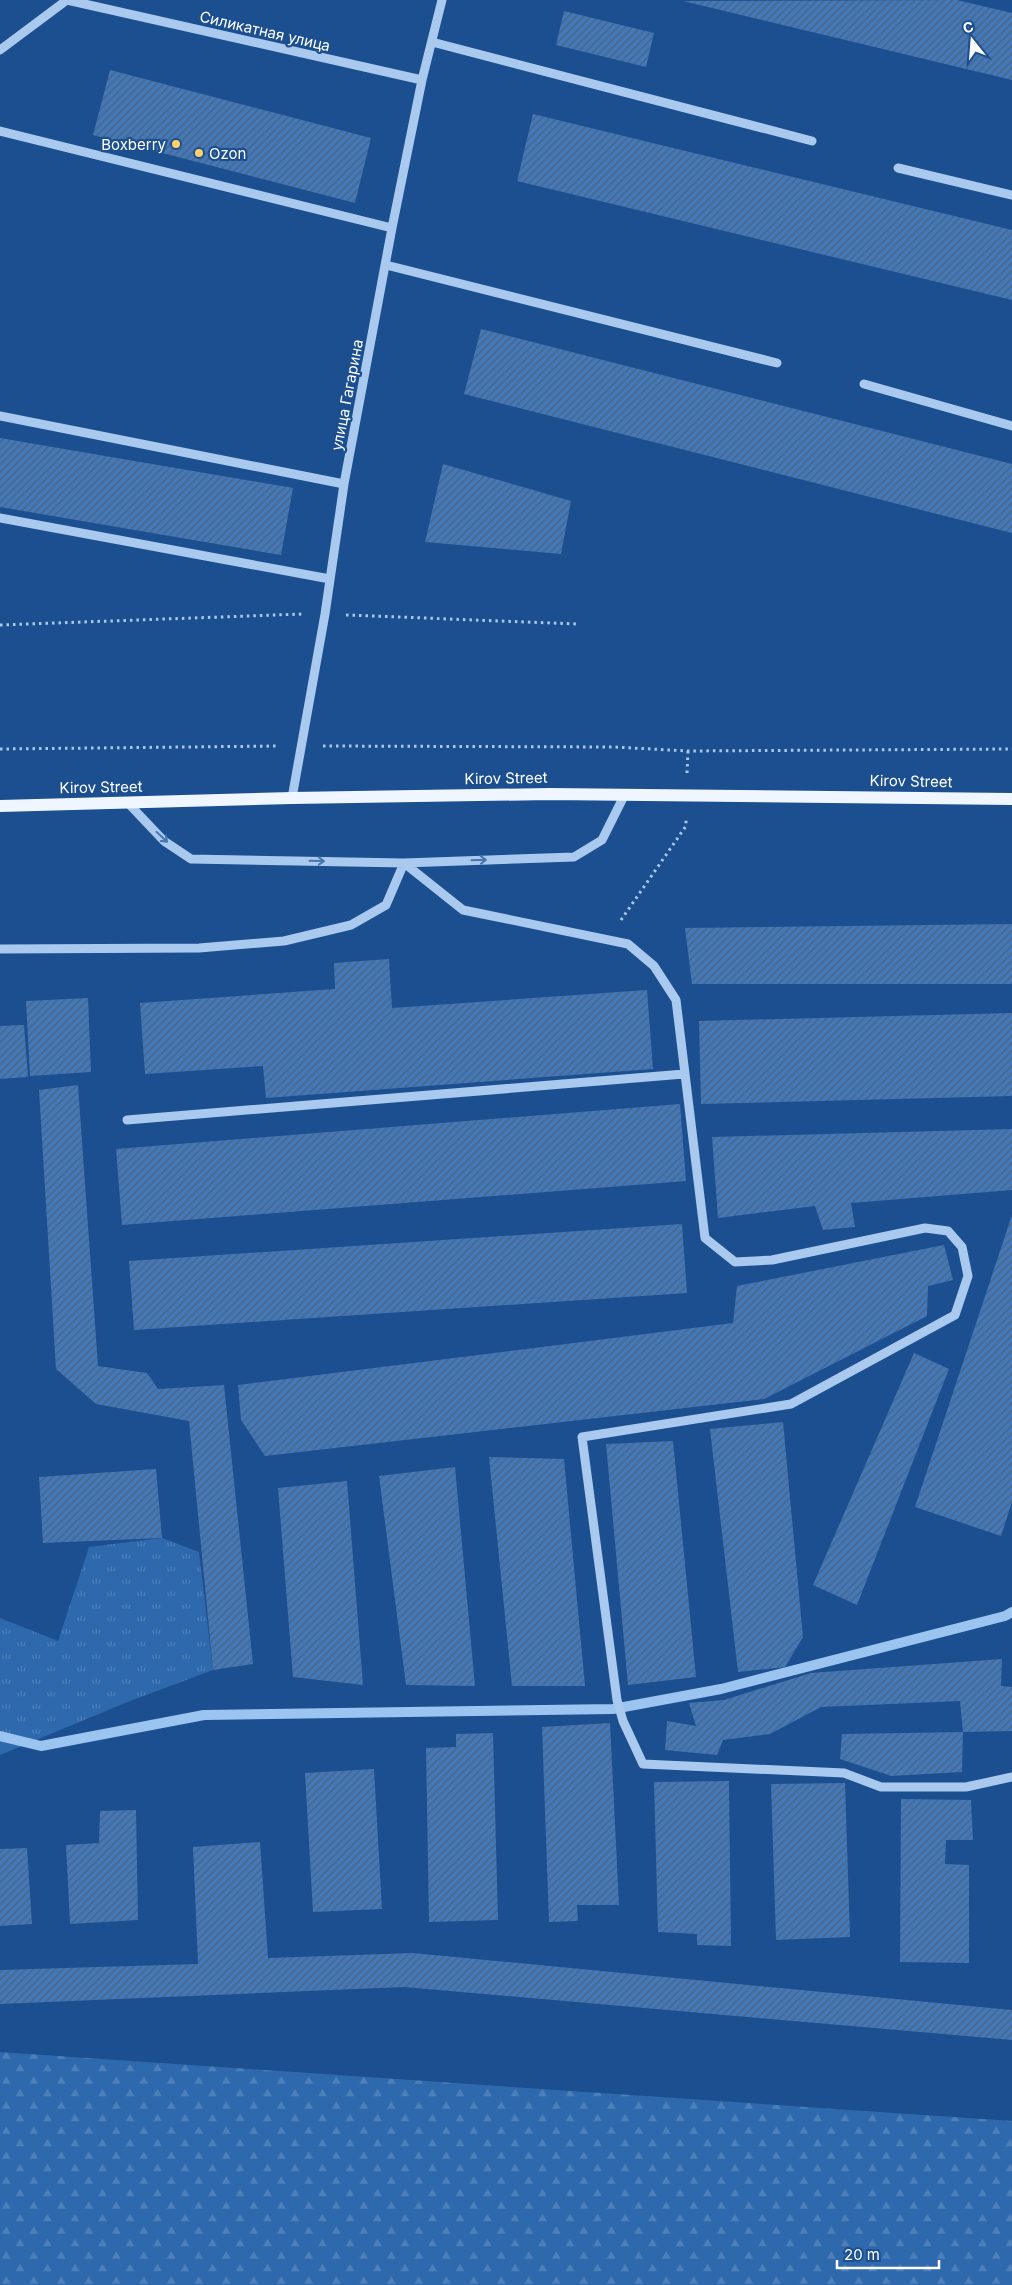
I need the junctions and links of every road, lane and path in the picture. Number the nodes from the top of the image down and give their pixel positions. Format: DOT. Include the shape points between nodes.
graph roads {
  1 [pos="67,0"];
  2 [pos="442,0"];
  3 [pos="102,4"];
  4 [pos="432,42"];
  5 [pos="0,50"];
  6 [pos="422,80"];
  7 [pos="0,132"];
  8 [pos="812,141"];
  9 [pos="898,168"];
  10 [pos="1012,195"];
  11 [pos="392,228"];
  12 [pos="386,265"];
  13 [pos="777,363"];
  14 [pos="864,384"];
  15 [pos="0,416"];
  16 [pos="1012,426"];
  17 [pos="344,484"];
  18 [pos="0,518"];
  19 [pos="330,579"];
  20 [pos="324,614"];
  21 [pos="578,624"];
  22 [pos="0,625"];
  23 [pos="301,746"];
  24 [pos="0,750"];
  25 [pos="1012,750"];
  26 [pos="688,751"];
  27 [pos="625,794"];
  28 [pos="687,794"];
  29 [pos="292,798"];
  30 [pos="1012,799"];
  31 [pos="128,803"];
  32 [pos="0,806"];
  33 [pos="404,863"];
  34 [pos="607,940"];
  35 [pos="0,949"];
  36 [pos="684,1074"];
  37 [pos="126,1120"];
  38 [pos="1012,1776"];
  1 -- 3 [label="street, Силикатная улица"];
  1 -- 5 [label="street, Силикатная улица"];
  2 -- 4 [label="street, улица Гагарина"];
  3 -- 6 [label="street, Силикатная улица"];
  4 -- 6 [label="street, улица Гагарина"];
  4 -- 8 [label="street"];
  6 -- 11 [label="street, улица Гагарина"];
  7 -- 11 [label="street"];
  9 -- 10 [label="street"];
  11 -- 12 [label="street, улица Гагарина"];
  12 -- 13 [label="street"];
  12 -- 17 [label="street, улица Гагарина"];
  14 -- 16 [label="street"];
  15 -- 17 [label="street"];
  17 -- 19 [label="street, улица Гагарина"];
  18 -- 19 [label="street"];
  19 -- 20 [label="street, улица Гагарина"];
  20 -- 21 [label="path"];
  20 -- 22 [label="path"];
  20 -- 23 [label="street, улица Гагарина"];
  23 -- 24 [label="path"];
  23 -- 26 [label="path" via="614,747"];
  23 -- 29 [label="street, улица Гагарина"];
  25 -- 26 [label="path"];
  26 -- 28 [label="path"];
  27 -- 28 [label="main road, Kirov Street"];
  27 -- 29 [label="main road, Kirov Street"];
  33 -- 27 [label="street, one-way" via="574,857 602,840"];
  28 -- 30 [label="main road, Kirov Street"];
  28 -- 34 [label="path" via="686,826"];
  29 -- 31 [label="main road, Kirov Street"];
  31 -- 32 [label="main road, Kirov Street"];
  31 -- 33 [label="street, one-way" via="164,841 191,859"];
  33 -- 34 [label="street" via="463,910"];
  33 -- 35 [label="street" via="386,905 351,925 284,941 199,948"];
  34 -- 36 [label="street" via="628,944 654,966 676,1000"];
  36 -- 37 [label="street"];
  36 -- 38 [label="street" via="705,1238 735,1262 772,1260 924,1228 948,1231 962,1247 968,1276 955,1315 791,1404 582,1437 617,1700 643,1764 844,1773 881,1787 966,1787"];
}
